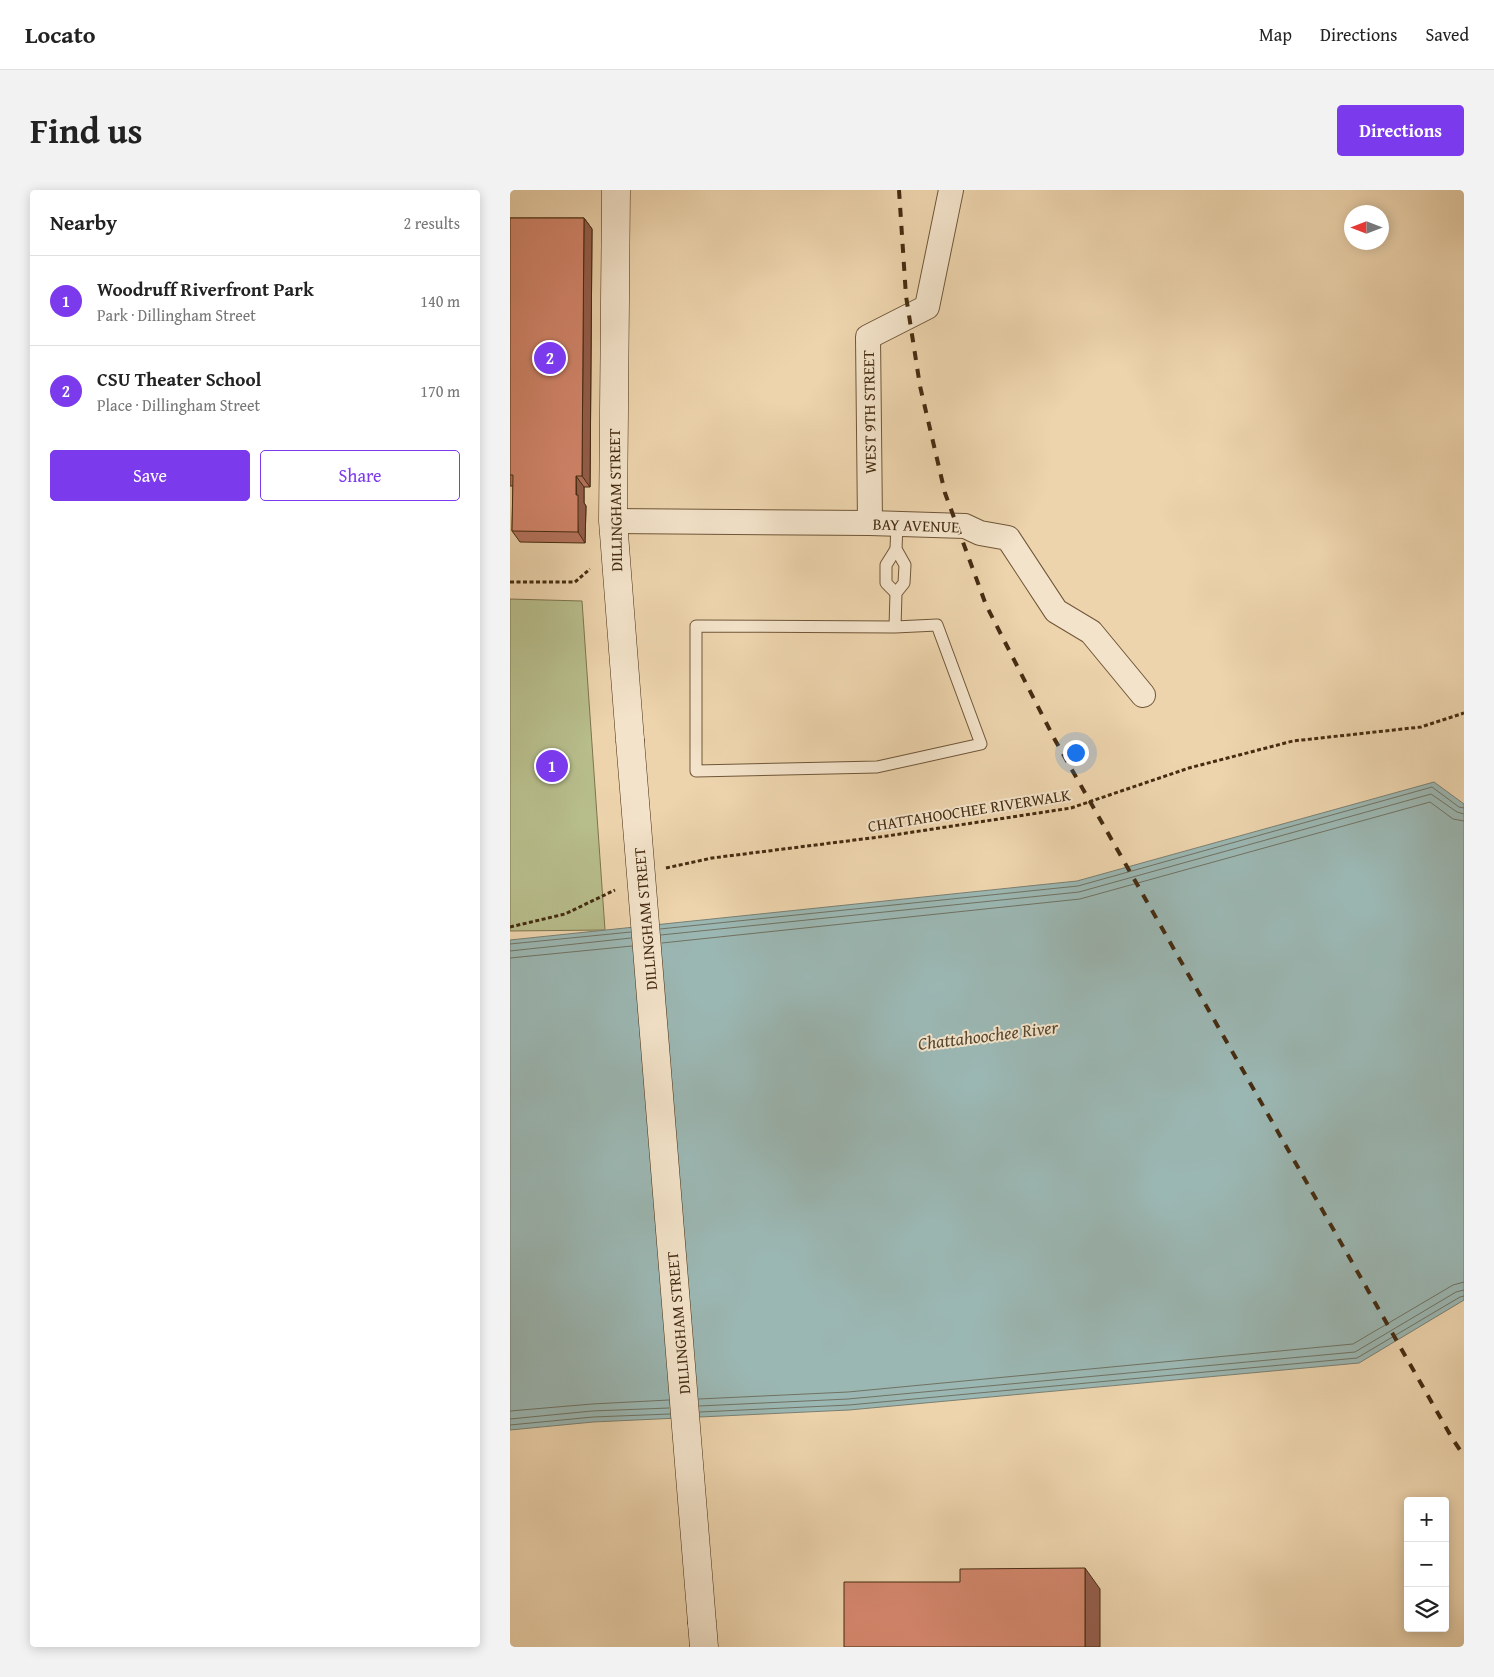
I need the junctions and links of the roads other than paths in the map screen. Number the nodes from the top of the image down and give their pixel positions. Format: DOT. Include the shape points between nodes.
graph roads {
  1 [pos="616,190"];
  2 [pos="951,190"];
  3 [pos="612,521"];
  4 [pos="870,523"];
  5 [pos="897,524"];
  6 [pos="896,549"];
  7 [pos="896,593"];
  8 [pos="895,627"];
  9 [pos="1143,695"];
  10 [pos="703,1635"];
  1 -- 3 [label="street, DILLINGHAM STREET"];
  2 -- 4 [label="street, WEST 9TH STREET" via="927,307 868,337"];
  3 -- 4 [label="street, BAY AVENUE"];
  3 -- 10 [label="street, DILLINGHAM STREET, bridge"];
  4 -- 5 [label="street, BAY AVENUE"];
  5 -- 6 [label="lane"];
  5 -- 9 [label="street, BAY AVENUE" via="965,526 980,533 1008,538 1056,611 1091,632"];
  6 -- 7 [label="lane" via="905,565 904,583"];
  6 -- 7 [label="lane" via="886,565 886,583"];
  7 -- 8 [label="lane"];
  8 -- 8 [label="lane" via="696,626 696,771 877,767 981,744 937,625"];
}
